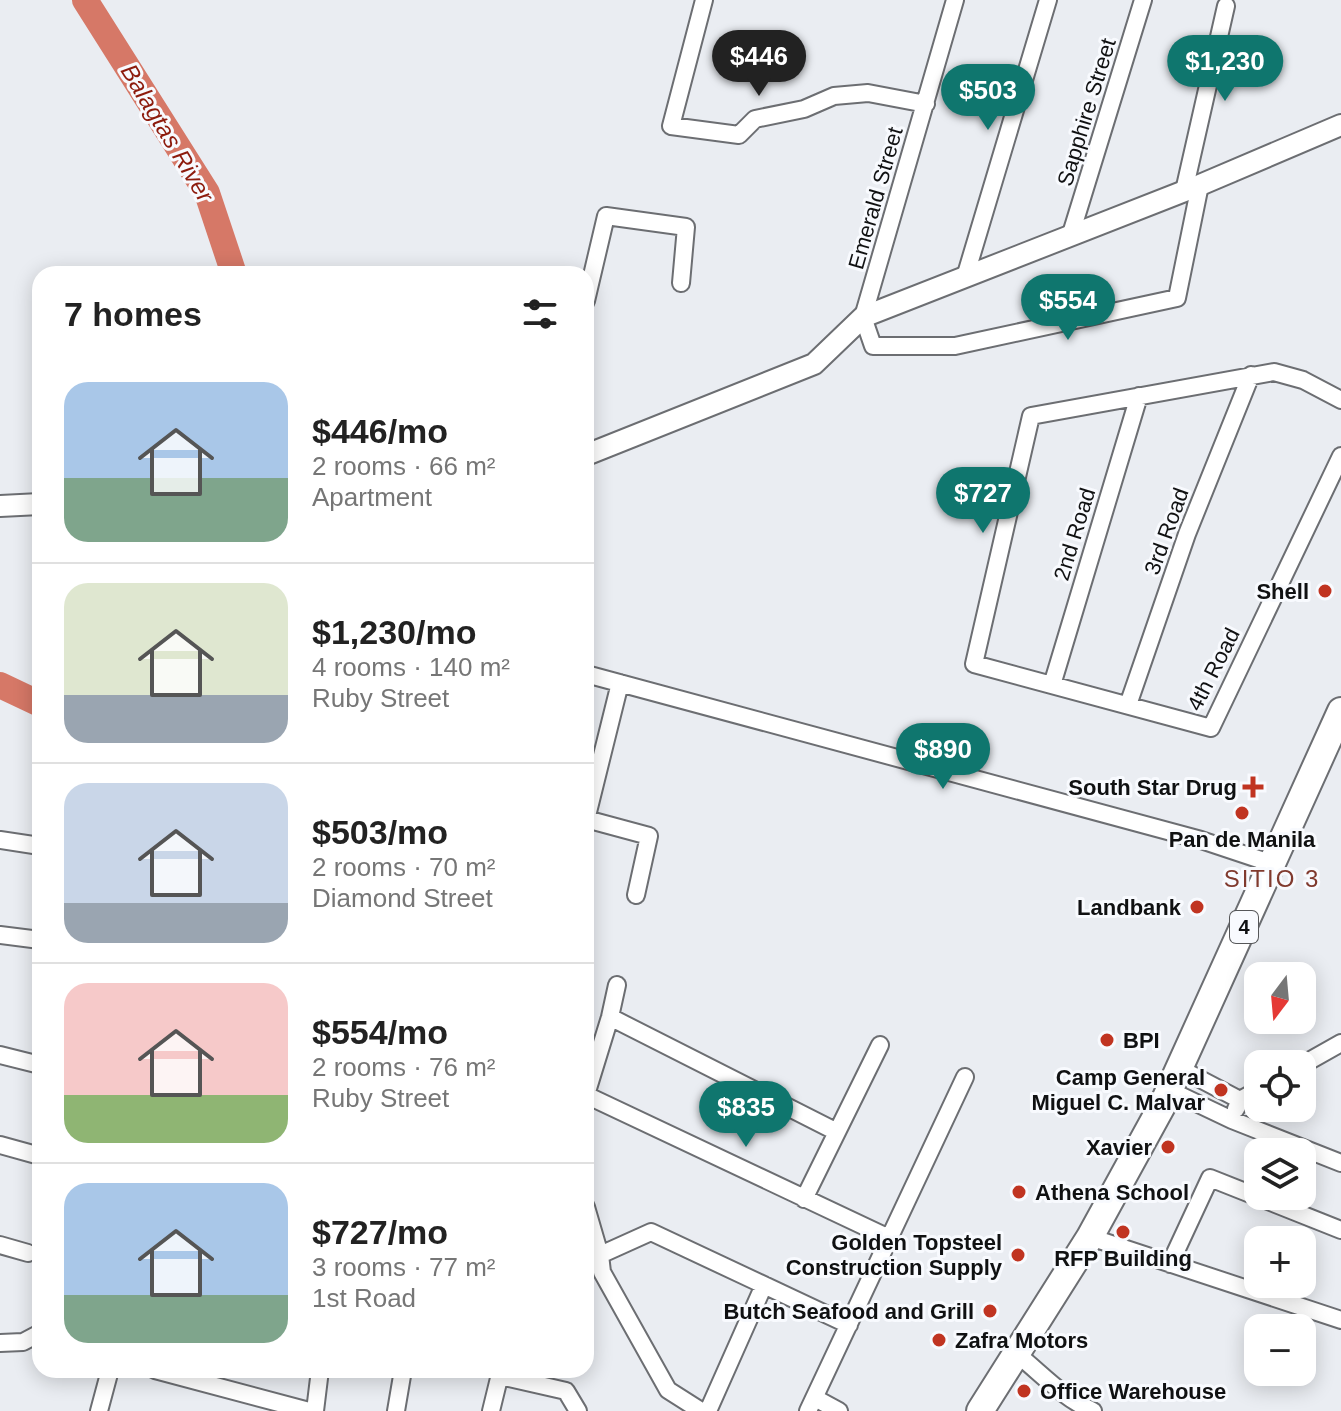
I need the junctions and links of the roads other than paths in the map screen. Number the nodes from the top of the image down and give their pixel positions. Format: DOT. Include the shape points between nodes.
graph roads {
  1 [pos="704,0"];
  2 [pos="955,0"];
  3 [pos="1048,0"];
  4 [pos="1143,0"];
  5 [pos="1226,6"];
  6 [pos="926,104"];
  7 [pos="1341,125"];
  8 [pos="1192,188"];
  9 [pos="1070,237"];
  10 [pos="594,267"];
  11 [pos="966,274"];
  12 [pos="681,283"];
  13 [pos="863,317"];
  14 [pos="1251,375"];
  15 [pos="1139,396"];
  16 [pos="1341,400"];
  17 [pos="594,452"];
  18 [pos="1341,456"];
  19 [pos="32,504"];
  20 [pos="0,506"];
  21 [pos="594,676"];
  22 [pos="620,683"];
  23 [pos="1052,685"];
  24 [pos="1128,705"];
  25 [pos="1341,711"];
  26 [pos="594,788"];
  27 [pos="594,822"];
  28 [pos="0,840"];
  29 [pos="32,845"];
  30 [pos="1273,864"];
  31 [pos="636,895"];
  32 [pos="0,935"];
  33 [pos="32,939"];
  34 [pos="617,985"];
  35 [pos="610,1017"];
  36 [pos="1341,1043"];
  37 [pos="880,1045"];
  38 [pos="0,1055"];
  39 [pos="1316,1057"];
  40 [pos="32,1063"];
  41 [pos="594,1069"];
  42 [pos="965,1077"];
  43 [pos="1174,1079"];
  44 [pos="1244,1098"];
  45 [pos="594,1099"];
  46 [pos="1240,1100"];
  47 [pos="1232,1120"];
  48 [pos="837,1132"];
  49 [pos="0,1145"];
  50 [pos="32,1154"];
  51 [pos="1341,1163"];
  52 [pos="804,1199"];
  53 [pos="1341,1230"];
  54 [pos="594,1234"];
  55 [pos="1090,1237"];
  56 [pos="889,1238"];
  57 [pos="0,1245"];
  58 [pos="28,1253"];
  59 [pos="600,1255"];
  60 [pos="1170,1264"];
  61 [pos="764,1285"];
  62 [pos="1341,1320"];
  63 [pos="849,1325"];
  64 [pos="32,1337"];
  65 [pos="0,1343"];
  66 [pos="1017,1354"];
  67 [pos="108,1378"];
  68 [pos="186,1378"];
  69 [pos="318,1378"];
  70 [pos="402,1378"];
  71 [pos="500,1378"];
  72 [pos="519,1378"];
  73 [pos="812,1405"];
  74 [pos="99,1411"];
  75 [pos="312,1411"];
  76 [pos="396,1411"];
  77 [pos="491,1411"];
  78 [pos="578,1411"];
  79 [pos="701,1411"];
  80 [pos="708,1411"];
  81 [pos="839,1411"];
  82 [pos="980,1411"];
  83 [pos="1093,1411"];
  1 -- 6 [label="street" via="671,126 739,135 755,119 804,109 834,96 868,93"];
  2 -- 6 [label="street, Emerald Street"];
  3 -- 11 [label="street"];
  4 -- 9 [label="street, Sapphire Street"];
  5 -- 8 [label="street"];
  6 -- 13 [label="street, Emerald Street"];
  7 -- 8 [label="street"];
  8 -- 9 [label="street"];
  8 -- 13 [label="street" via="1177,298 955,346 873,346"];
  9 -- 11 [label="street"];
  10 -- 12 [label="street" via="606,216 686,227"];
  11 -- 13 [label="street"];
  13 -- 17 [label="street" via="814,364"];
  14 -- 15 [label="street"];
  14 -- 16 [label="street" via="1274,372 1303,380"];
  14 -- 24 [label="street, 3rd Road" via="1187,534"];
  15 -- 23 [label="street, 2nd Road"];
  15 -- 23 [label="street, 4th Road" via="1031,416 974,664"];
  18 -- 24 [label="street, 4th Road" via="1211,728"];
  19 -- 20 [label="street"];
  21 -- 22 [label="street"];
  22 -- 26 [label="street"];
  22 -- 30 [label="street"];
  23 -- 24 [label="street, 4th Road"];
  25 -- 30 [label="main road, 4"];
  27 -- 31 [label="street" via="649,836"];
  28 -- 29 [label="street"];
  30 -- 43 [label="main road, 4"];
  32 -- 33 [label="street"];
  34 -- 35 [label="street"];
  35 -- 41 [label="street"];
  35 -- 48 [label="street"];
  36 -- 39 [label="street"];
  37 -- 48 [label="street"];
  38 -- 40 [label="street"];
  42 -- 56 [label="street"];
  43 -- 46 [label="street"];
  43 -- 47 [label="street"];
  43 -- 55 [label="main road, 4"];
  44 -- 46 [label="street"];
  45 -- 52 [label="street"];
  46 -- 47 [label="street"];
  47 -- 51 [label="street"];
  48 -- 52 [label="street"];
  49 -- 50 [label="street"];
  52 -- 56 [label="street"];
  53 -- 60 [label="street" via="1210,1178"];
  54 -- 59 [label="street"];
  55 -- 60 [label="street"];
  55 -- 66 [label="main road, 4"];
  56 -- 63 [label="street"];
  57 -- 58 [label="street"];
  59 -- 61 [label="street" via="651,1232"];
  59 -- 79 [label="street" via="602,1272 668,1390"];
  60 -- 62 [label="street"];
  61 -- 63 [label="street"];
  61 -- 80 [label="street"];
  63 -- 73 [label="street"];
  64 -- 65 [label="street"];
  66 -- 82 [label="main road, 4"];
  66 -- 83 [label="street" via="1071,1401"];
  67 -- 74 [label="street"];
  68 -- 75 [label="street"];
  69 -- 75 [label="street"];
  70 -- 76 [label="street"];
  71 -- 77 [label="street"];
  72 -- 78 [label="street" via="566,1391"];
  73 -- 81 [label="street"];
}
